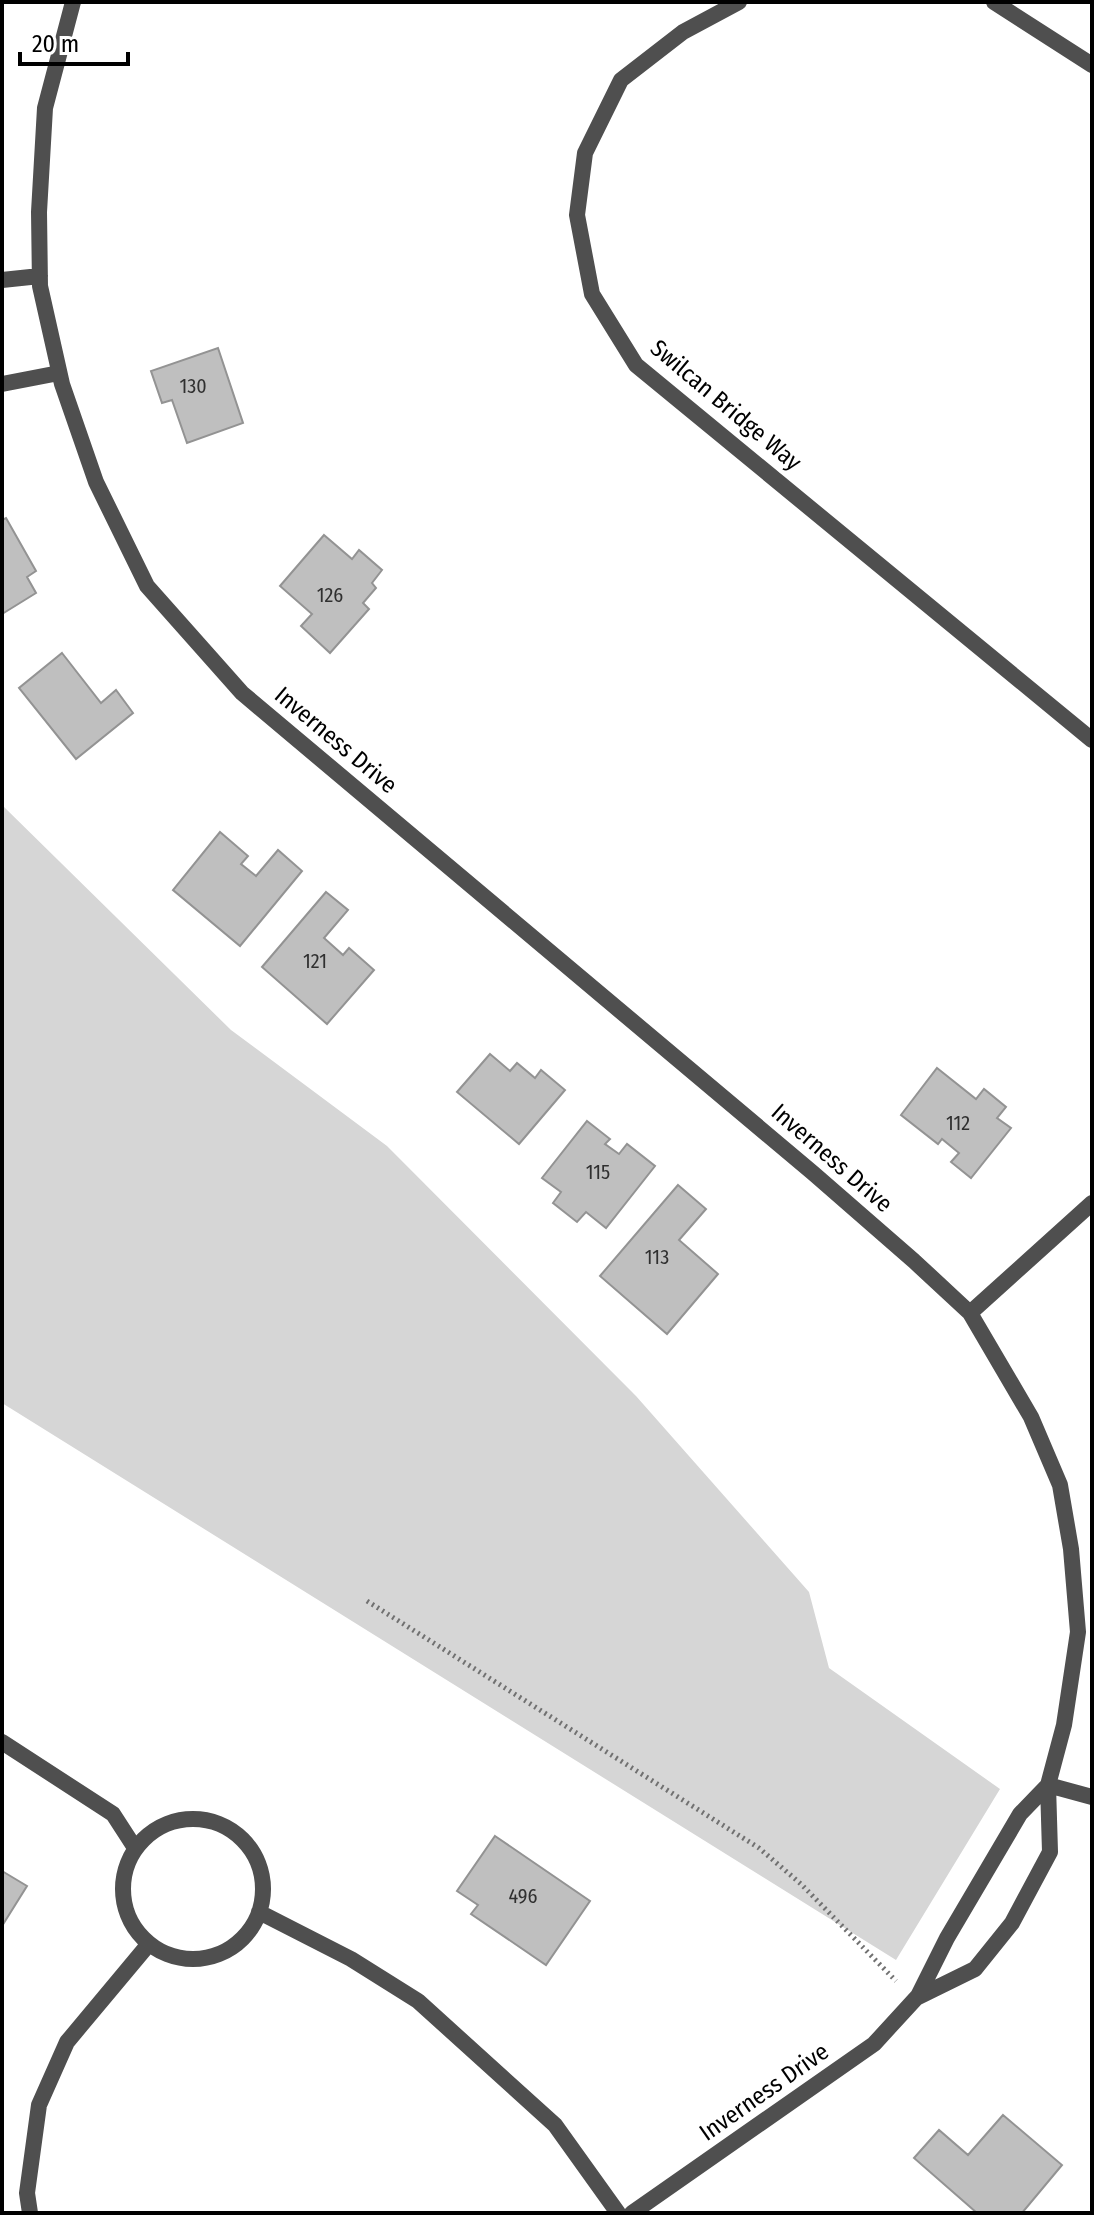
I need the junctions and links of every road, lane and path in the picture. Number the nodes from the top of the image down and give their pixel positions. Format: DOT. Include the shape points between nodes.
graph roads {
  1 [pos="73,2"];
  2 [pos="739,2"];
  3 [pos="994,2"];
  4 [pos="1092,65"];
  5 [pos="40,276"];
  6 [pos="2,280"];
  7 [pos="59,373"];
  8 [pos="2,384"];
  9 [pos="1092,740"];
  10 [pos="1092,1203"];
  11 [pos="970,1313"];
  12 [pos="367,1601"];
  13 [pos="2,1742"];
  14 [pos="1048,1785"];
  15 [pos="1092,1797"];
  16 [pos="135,1848"];
  17 [pos="259,1912"];
  18 [pos="148,1945"];
  19 [pos="915,1999"];
  20 [pos="30,2213"];
  21 [pos="618,2213"];
  22 [pos="632,2213"];
  1 -- 5 [label="street, Inverness Drive" via="45,108"];
  2 -- 9 [label="street, Swilcan Bridge Way" via="683,32 621,80 585,153 577,215 592,294 636,365"];
  3 -- 4 [label="street"];
  5 -- 6 [label="street"];
  5 -- 7 [label="street, Inverness Drive"];
  7 -- 8 [label="street"];
  7 -- 11 [label="street, Inverness Drive" via="96,482 147,586 242,693 813,1173"];
  10 -- 11 [label="street"];
  11 -- 14 [label="street, Inverness Drive" via="1031,1417 1063,1498 1078,1632 1064,1725"];
  12 -- 19 [label="path" via="759,1848"];
  13 -- 16 [label="street" via="113,1814"];
  14 -- 15 [label="street"];
  14 -- 19 [label="street, Inverness Drive" via="1020,1814"];
  14 -- 19 [label="street, Inverness Drive" via="1050,1852 1012,1923 975,1969"];
  16 -- 17 [label="street" via="155,1829 191,1818 235,1832 252,1850 264,1887"];
  16 -- 18 [label="street" via="123,1877 123,1899 130,1922"];
  17 -- 18 [label="street" via="245,1937 209,1958 172,1957"];
  17 -- 21 [label="street" via="418,2001 555,2125"];
  18 -- 20 [label="street" via="67,2042 39,2105 27,2193"];
  19 -- 22 [label="street, Inverness Drive" via="874,2044"];
}
